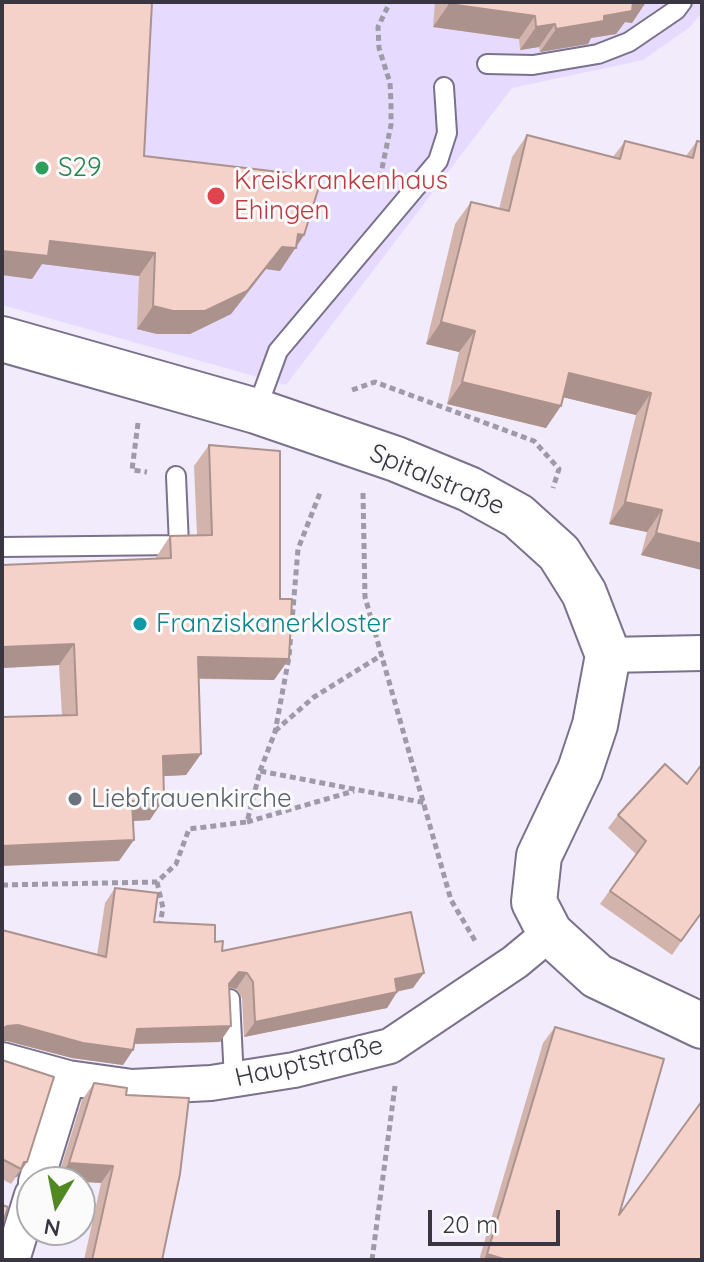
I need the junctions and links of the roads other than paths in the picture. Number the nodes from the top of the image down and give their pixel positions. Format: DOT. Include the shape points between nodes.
graph roads {
  1 [pos="682,2"];
  2 [pos="487,64"];
  3 [pos="444,87"];
  4 [pos="2,339"];
  5 [pos="256,411"];
  6 [pos="176,476"];
  7 [pos="2,547"];
  8 [pos="702,653"];
  9 [pos="608,655"];
  10 [pos="550,933"];
  11 [pos="230,999"];
  12 [pos="702,1026"];
  13 [pos="2,1060"];
  14 [pos="68,1078"];
  15 [pos="234,1080"];
  16 [pos="41,1166"];
  1 -- 2 [label="lane" via="629,42 598,54 533,65"];
  3 -- 5 [label="lane" via="447,133 438,161 278,351"];
  4 -- 5 [label="street, Spitalstraße"];
  5 -- 9 [label="street, Spitalstraße" via="469,489 518,516 559,553 584,593"];
  6 -- 7 [label="lane" via="179,545"];
  8 -- 9 [label="street"];
  9 -- 10 [label="street" via="590,740 539,856 534,902"];
  10 -- 12 [label="street" via="597,976"];
  10 -- 15 [label="street, Hauptstraße" via="390,1046"];
  11 -- 15 [label="lane"];
  13 -- 14 [label="street, Hauptstraße"];
  14 -- 15 [label="street, Hauptstraße" via="132,1087"];
  14 -- 16 [label="street"];
}
